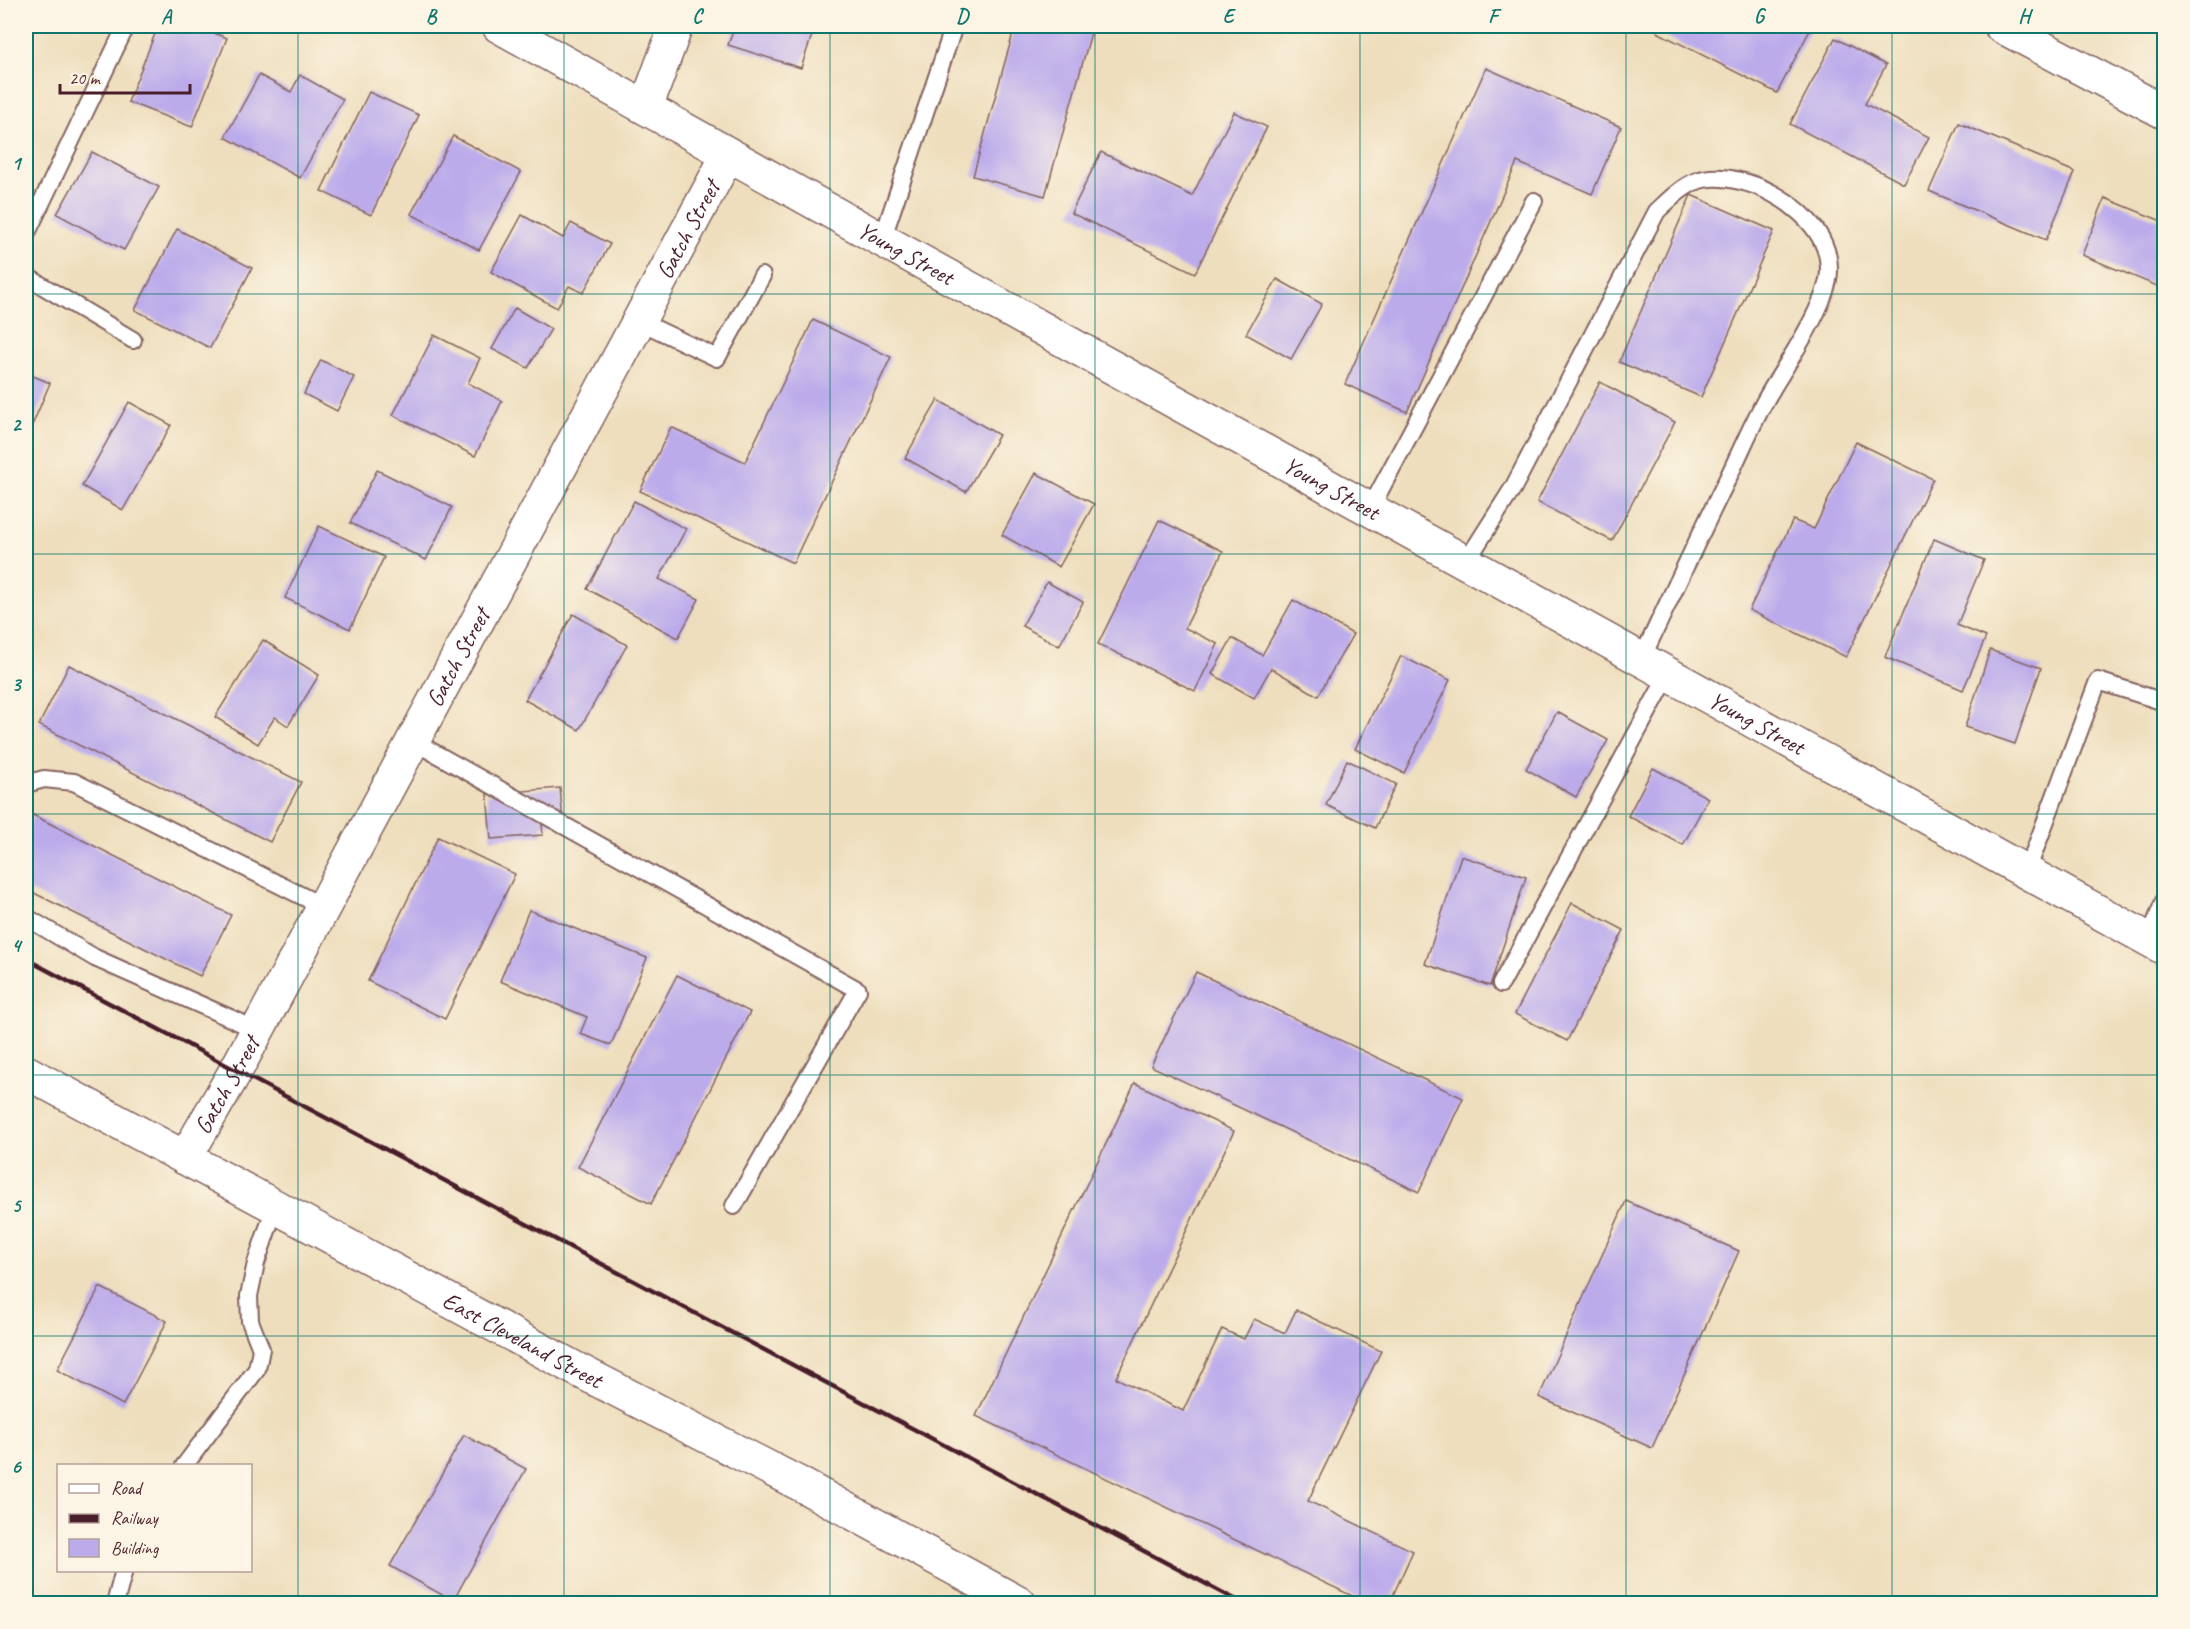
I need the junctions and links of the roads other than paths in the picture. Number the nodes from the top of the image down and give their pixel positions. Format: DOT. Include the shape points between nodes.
graph roads {
  1 [pos="126,26"];
  2 [pos="499,26"];
  3 [pos="676,26"];
  4 [pos="2001,26"];
  5 [pos="952,32"];
  6 [pos="646,107"];
  7 [pos="2164,112"];
  8 [pos="728,155"];
  9 [pos="1534,201"];
  10 [pos="26,235"];
  11 [pos="882,240"];
  12 [pos="26,276"];
  13 [pos="762,276"];
  14 [pos="639,321"];
  15 [pos="133,340"];
  16 [pos="1370,509"];
  17 [pos="1466,562"];
  18 [pos="1655,665"];
  19 [pos="2164,702"];
  20 [pos="413,741"];
  21 [pos="26,784"];
  22 [pos="2027,871"];
  23 [pos="2164,901"];
  24 [pos="324,907"];
  25 [pos="26,918"];
  26 [pos="2157,943"];
  27 [pos="1500,984"];
  28 [pos="257,1030"];
  29 [pos="26,1072"];
  30 [pos="185,1158"];
  31 [pos="734,1206"];
  32 [pos="275,1207"];
  33 [pos="185,1464"];
  34 [pos="123,1572"];
  35 [pos="115,1604"];
  36 [pos="1020,1604"];
  1 -- 10 [label="lane"];
  2 -- 6 [label="street, Young Street"];
  3 -- 6 [label="street"];
  4 -- 7 [label="street"];
  5 -- 11 [label="lane"];
  6 -- 8 [label="street, Young Street"];
  8 -- 11 [label="street, Young Street"];
  8 -- 14 [label="street, Gatch Street"];
  9 -- 16 [label="lane"];
  11 -- 16 [label="street, Young Street"];
  12 -- 15 [label="lane"];
  13 -- 14 [label="lane" via="717,358"];
  14 -- 20 [label="street, Gatch Street"];
  16 -- 17 [label="street, Young Street"];
  17 -- 18 [label="street, Young Street"];
  17 -- 18 [label="lane" via="1513,488 1657,211 1681,188 1699,179 1742,181 1776,195 1812,224 1822,243 1829,270 1826,291 1765,402"];
  18 -- 22 [label="street, Young Street"];
  18 -- 27 [label="lane"];
  19 -- 22 [label="lane" via="2098,681"];
  20 -- 24 [label="street, Gatch Street"];
  20 -- 31 [label="lane" via="858,990"];
  21 -- 24 [label="lane" via="44,779 74,782"];
  22 -- 26 [label="street, Young Street"];
  23 -- 26 [label="lane"];
  24 -- 28 [label="street, Gatch Street"];
  25 -- 28 [label="lane" via="95,958"];
  28 -- 30 [label="street, Gatch Street"];
  29 -- 30 [label="street, East Cleveland Street"];
  30 -- 32 [label="street, East Cleveland Street"];
  32 -- 33 [label="lane" via="249,1296 250,1321 261,1349 257,1369"];
  32 -- 36 [label="street, East Cleveland Street"];
  34 -- 35 [label="lane"];
}
